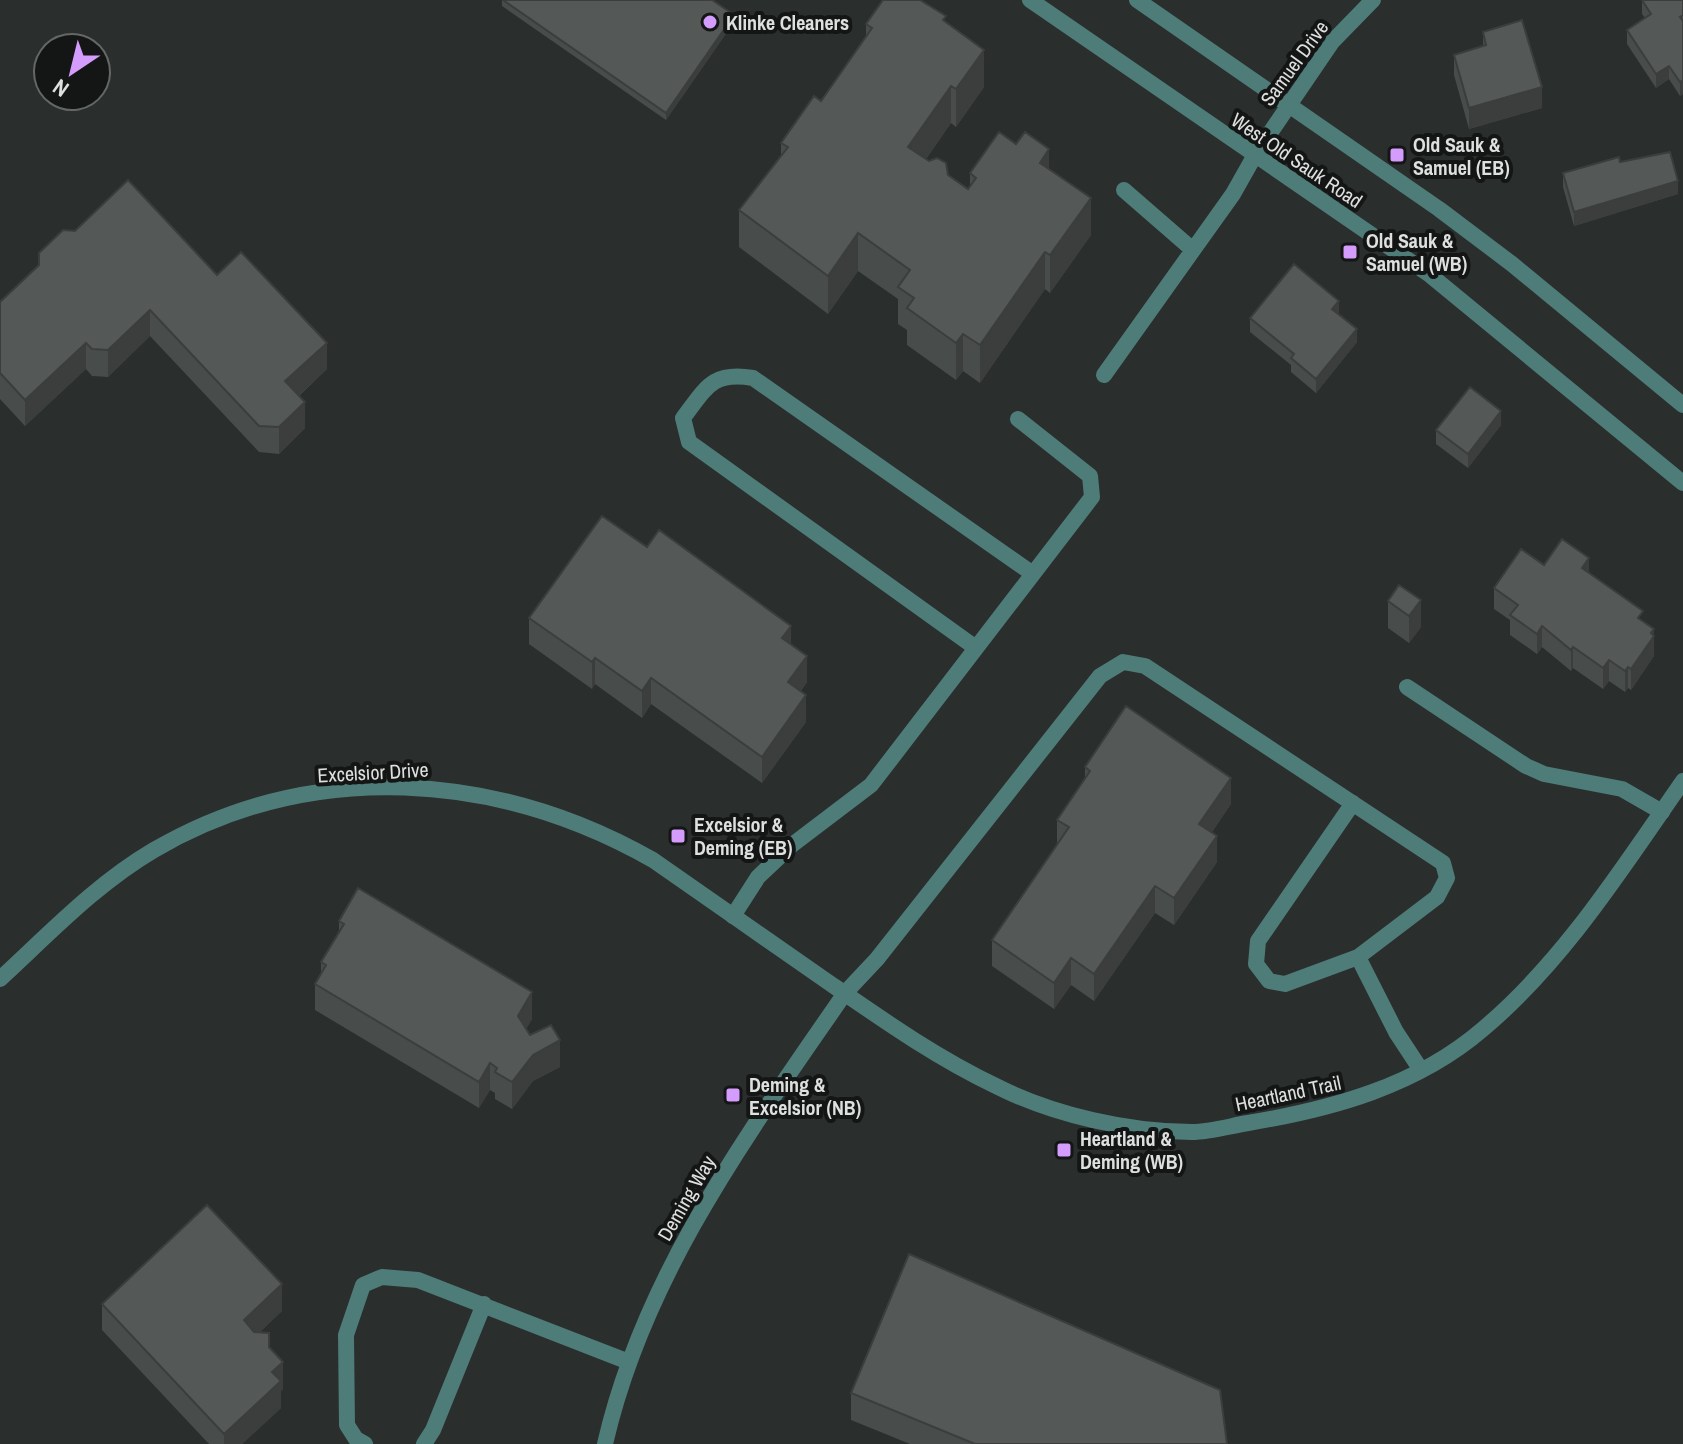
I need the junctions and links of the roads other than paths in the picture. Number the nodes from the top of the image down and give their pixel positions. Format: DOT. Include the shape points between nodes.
graph roads {
  1 [pos="1030,0"];
  2 [pos="1137,0"];
  3 [pos="1373,0"];
  4 [pos="1288,103"];
  5 [pos="1255,155"];
  6 [pos="1124,190"];
  7 [pos="1193,250"];
  8 [pos="1104,375"];
  9 [pos="1683,405"];
  10 [pos="1018,419"];
  11 [pos="1683,483"];
  12 [pos="1033,574"];
  13 [pos="976,648"];
  14 [pos="1407,687"];
  15 [pos="1683,781"];
  16 [pos="1353,803"];
  17 [pos="1662,812"];
  18 [pos="733,916"];
  19 [pos="1358,957"];
  20 [pos="0,979"];
  21 [pos="845,993"];
  22 [pos="1421,1070"];
  23 [pos="484,1304"];
  24 [pos="629,1362"];
  25 [pos="365,1444"];
  26 [pos="424,1444"];
  27 [pos="605,1444"];
  1 -- 5 [label="street, West Old Sauk Road"];
  2 -- 4 [label="street, West Old Sauk Road"];
  3 -- 4 [label="street, Samuel Drive" via="1332,42"];
  4 -- 5 [label="street, Samuel Drive"];
  4 -- 9 [label="street, West Old Sauk Road" via="1512,264"];
  5 -- 7 [label="street, Samuel Drive"];
  5 -- 11 [label="street, West Old Sauk Road" via="1430,275"];
  6 -- 7 [label="street"];
  7 -- 8 [label="street, Samuel Drive"];
  10 -- 12 [label="street" via="1090,476 1092,497"];
  12 -- 13 [label="street"];
  12 -- 13 [label="street" via="753,378 731,375 712,381 683,418 689,442"];
  13 -- 18 [label="street" via="871,785 758,877"];
  14 -- 17 [label="street" via="1526,766 1622,789"];
  15 -- 17 [label="street, Heartland Trail"];
  16 -- 19 [label="street, Deming Way" via="1443,863 1447,878 1437,897"];
  16 -- 19 [label="street, Deming Way" via="1258,941 1256,964 1269,981 1285,984"];
  16 -- 21 [label="street, Deming Way" via="1145,666 1123,662 1100,676"];
  17 -- 22 [label="street, Heartland Trail" via="1535,979 1482,1030"];
  18 -- 20 [label="street, Excelsior Drive" via="608,835 523,803 415,785 327,792 269,803 207,824 154,850 77,907"];
  18 -- 21 [label="street, Excelsior Drive"];
  19 -- 22 [label="street"];
  21 -- 22 [label="street, Heartland Trail" via="943,1059 1001,1089 1064,1112 1134,1126 1194,1133 1311,1113 1364,1097"];
  21 -- 24 [label="street, Deming Way" via="691,1227"];
  23 -- 24 [label="street"];
  23 -- 25 [label="street" via="418,1280 382,1277 363,1285 346,1335 347,1425"];
  23 -- 26 [label="street"];
  24 -- 27 [label="street, Deming Way"];
}
